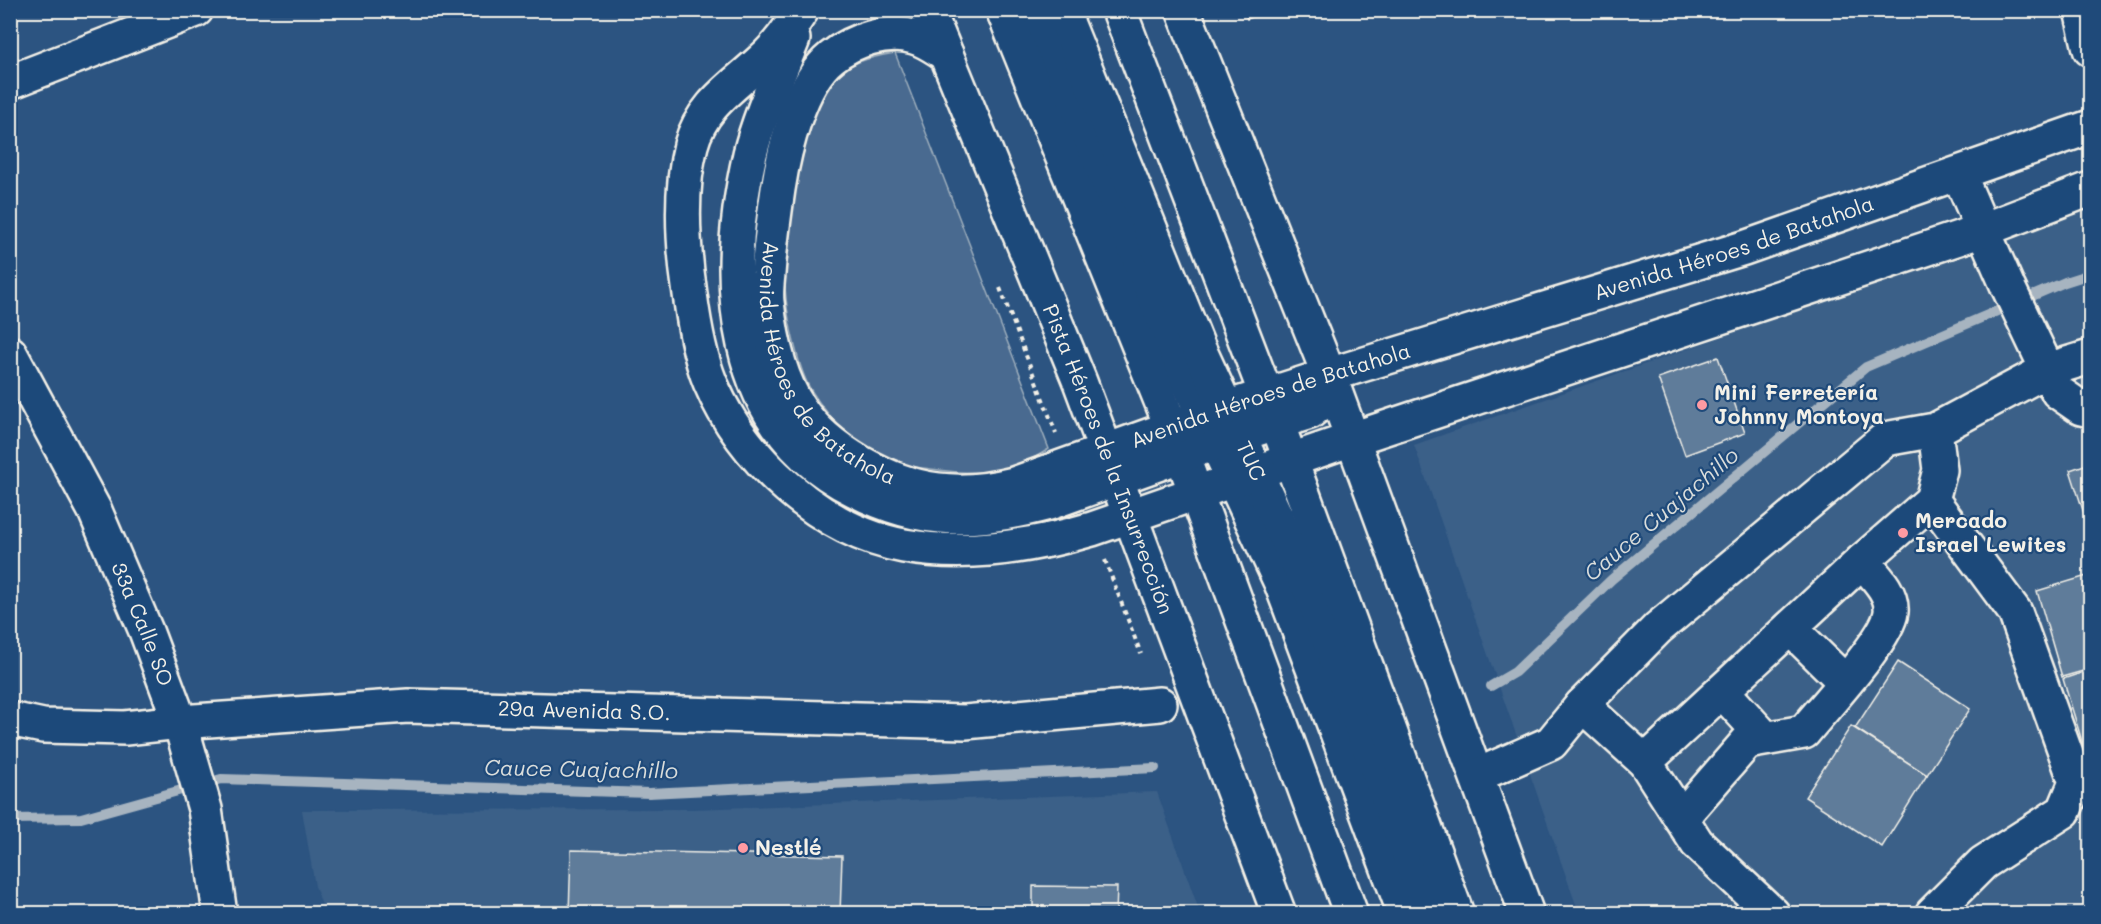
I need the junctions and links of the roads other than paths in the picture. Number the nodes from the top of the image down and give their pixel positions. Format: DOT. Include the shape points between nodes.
graph roads {
  1 [pos="196,10"];
  2 [pos="803,10"];
  3 [pos="928,10"];
  4 [pos="1003,10"];
  5 [pos="1036,10"];
  6 [pos="1062,10"];
  7 [pos="1119,10"];
  8 [pos="1184,10"];
  9 [pos="2081,10"];
  10 [pos="2091,50"];
  11 [pos="946,54"];
  12 [pos="10,82"];
  13 [pos="766,103"];
  14 [pos="709,107"];
  15 [pos="2091,127"];
  16 [pos="787,147"];
  17 [pos="1959,174"];
  18 [pos="2091,189"];
  19 [pos="1983,230"];
  20 [pos="10,353"];
  21 [pos="2041,356"];
  22 [pos="2091,357"];
  23 [pos="1329,375"];
  24 [pos="1272,409"];
  25 [pos="2091,410"];
  26 [pos="1221,426"];
  27 [pos="1935,430"];
  28 [pos="1352,439"];
  29 [pos="1177,442"];
  30 [pos="1291,460"];
  31 [pos="1111,466"];
  32 [pos="1244,476"];
  33 [pos="1196,493"];
  34 [pos="1932,500"];
  35 [pos="1130,516"];
  36 [pos="1862,561"];
  37 [pos="1790,628"];
  38 [pos="1845,682"];
  39 [pos="1722,691"];
  40 [pos="1160,704"];
  41 [pos="1582,705"];
  42 [pos="10,719"];
  43 [pos="184,734"];
  44 [pos="1766,738"];
  45 [pos="1645,762"];
  46 [pos="1478,775"];
  47 [pos="1681,818"];
  48 [pos="220,914"];
  49 [pos="1279,914"];
  50 [pos="1351,914"];
  51 [pos="1405,914"];
  52 [pos="1431,914"];
  53 [pos="1457,914"];
  54 [pos="1527,914"];
  55 [pos="1773,914"];
  56 [pos="1932,914"];
  1 -- 12 [label="main road"];
  2 -- 13 [label="main road"];
  2 -- 14 [label="main road" via="763,60"];
  3 -- 11 [label="main road, Pista Héroes de la Insurrección"];
  4 -- 29 [label="main road"];
  5 -- 26 [label="main road, TUC" via="1169,341"];
  6 -- 26 [label="main road, TUC" via="1199,349"];
  7 -- 24 [label="main road"];
  8 -- 23 [label="main road"];
  9 -- 10 [label="main road"];
  11 -- 16 [label="main road, Avenida Héroes de Batahola" via="915,37 894,34 869,38 849,47 832,57 811,82"];
  11 -- 31 [label="main road, Pista Héroes de la Insurrección"];
  13 -- 14 [label="main road" via="743,101"];
  13 -- 16 [label="main road" via="781,113"];
  13 -- 31 [label="main road" via="750,154 740,220 736,267 738,317 750,370 788,439 813,465 882,504 960,518 1049,503"];
  14 -- 35 [label="main road" via="691,146 684,198 693,317 710,382 736,431 767,469 827,515 863,534 940,550 1023,546"];
  15 -- 17 [label="main road, Avenida Héroes de Batahola"];
  16 -- 31 [label="main road, Avenida Héroes de Batahola" via="770,242 766,298 780,369 799,408 816,430 871,468 937,490 989,489"];
  17 -- 19 [label="main road"];
  17 -- 23 [label="main road, Avenida Héroes de Batahola" via="1744,248"];
  18 -- 19 [label="main road"];
  19 -- 21 [label="main road"];
  19 -- 28 [label="main road"];
  20 -- 43 [label="main road, 33a Calle SO" via="95,511"];
  21 -- 22 [label="main road"];
  21 -- 25 [label="main road" via="2058,392 2081,408"];
  21 -- 27 [label="main road"];
  23 -- 24 [label="main road, Avenida Héroes de Batahola"];
  23 -- 28 [label="main road"];
  24 -- 26 [label="main road, Avenida Héroes de Batahola"];
  24 -- 30 [label="main road"];
  26 -- 29 [label="main road, Avenida Héroes de Batahola"];
  26 -- 32 [label="main road, TUC"];
  27 -- 34 [label="main road" via="1940,470"];
  27 -- 41 [label="main road" via="1885,439 1658,628"];
  28 -- 30 [label="main road"];
  28 -- 46 [label="main road"];
  29 -- 31 [label="main road, Avenida Héroes de Batahola"];
  29 -- 33 [label="main road"];
  30 -- 32 [label="main road"];
  30 -- 53 [label="main road"];
  31 -- 35 [label="main road, Pista Héroes de la Insurrección"];
  32 -- 33 [label="main road"];
  32 -- 51 [label="main road, TUC"];
  32 -- 52 [label="main road, TUC" via="1311,592"];
  33 -- 35 [label="main road"];
  33 -- 50 [label="main road"];
  34 -- 36 [label="main road"];
  34 -- 56 [label="main road" via="2015,612 2076,782 2064,811 1983,863"];
  35 -- 49 [label="main road, Pista Héroes de la Insurrección"];
  36 -- 37 [label="main road"];
  36 -- 38 [label="main road" via="1882,584 1891,612 1882,636"];
  37 -- 38 [label="main road"];
  37 -- 39 [label="main road"];
  38 -- 44 [label="main road" via="1804,732"];
  39 -- 44 [label="main road"];
  39 -- 45 [label="main road"];
  40 -- 43 [label="main road, 29a Avenida S.O." via="965,722 408,706"];
  41 -- 45 [label="main road"];
  41 -- 46 [label="main road" via="1551,744"];
  42 -- 43 [label="main road, 29a Avenida S.O." via="43,726"];
  43 -- 48 [label="main road, 33a Calle SO" via="205,809"];
  44 -- 47 [label="main road" via="1747,741"];
  45 -- 47 [label="main road"];
  46 -- 54 [label="main road"];
  47 -- 55 [label="main road" via="1697,843"];
}
